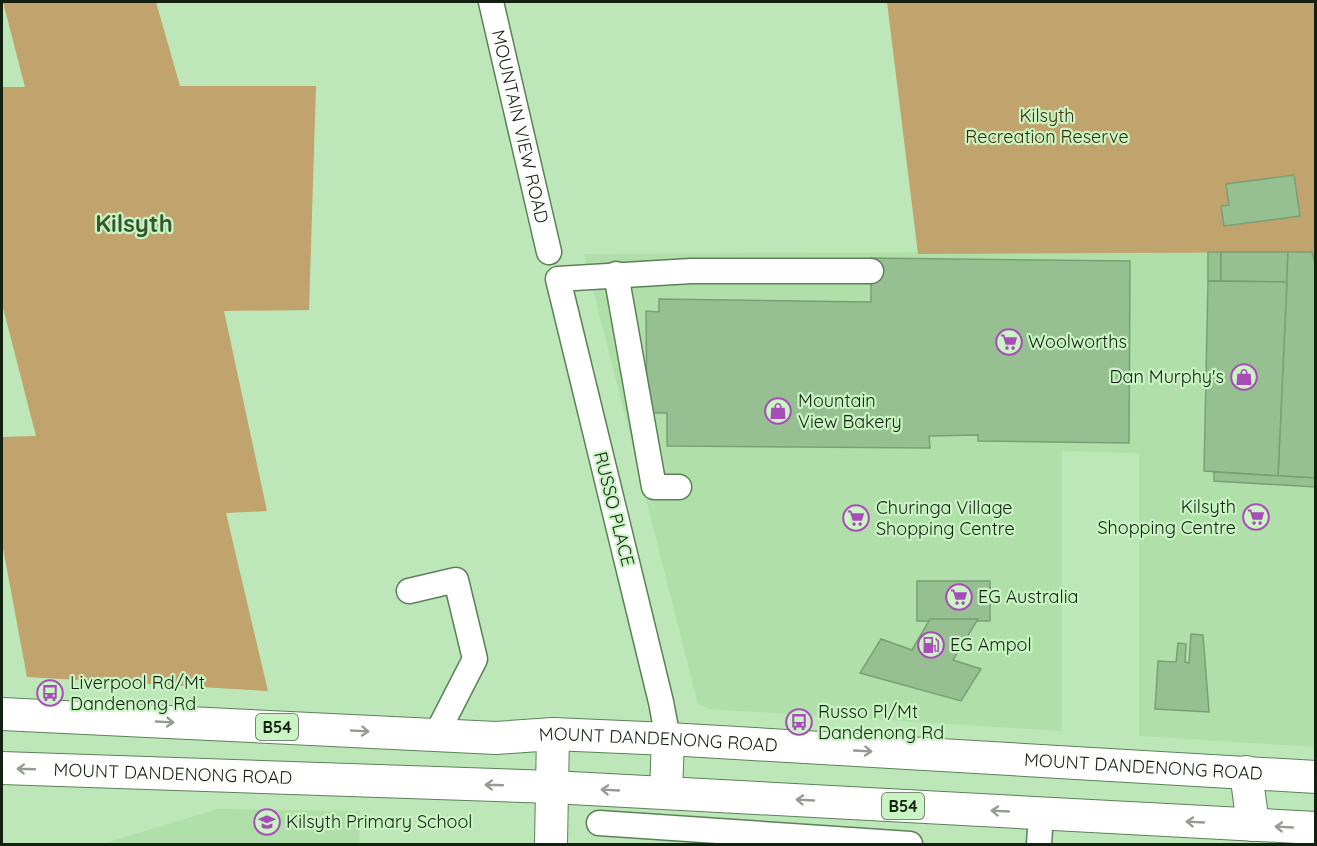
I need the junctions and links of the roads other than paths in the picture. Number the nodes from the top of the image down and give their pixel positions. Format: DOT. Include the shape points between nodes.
graph roads {
  1 [pos="491,2"];
  2 [pos="549,252"];
  3 [pos="871,271"];
  4 [pos="616,274"];
  5 [pos="679,487"];
  6 [pos="409,591"];
  7 [pos="2,714"];
  8 [pos="553,734"];
  9 [pos="436,735"];
  10 [pos="668,739"];
  11 [pos="2,768"];
  12 [pos="1256,773"];
  13 [pos="1316,777"];
  14 [pos="552,787"];
  15 [pos="666,792"];
  16 [pos="1041,814"];
  17 [pos="599,823"];
  18 [pos="1253,825"];
  19 [pos="1316,828"];
  20 [pos="551,844"];
  21 [pos="910,844"];
  22 [pos="1039,844"];
  1 -- 2 [label="street, MOUNTAIN VIEW ROAD"];
  3 -- 4 [label="street"];
  4 -- 5 [label="street" via="636,319 654,487"];
  4 -- 10 [label="street, RUSSO PLACE" via="558,279"];
  6 -- 9 [label="street" via="456,580 475,659"];
  7 -- 9 [label="main road, MOUNT DANDENONG ROAD / B54, one-way"];
  8 -- 9 [label="main road, MOUNT DANDENONG ROAD / B54" via="496,738"];
  8 -- 10 [label="main road, MOUNT DANDENONG ROAD / B54"];
  8 -- 14 [label="main road"];
  10 -- 12 [label="main road, MOUNT DANDENONG ROAD / B54, one-way"];
  10 -- 15 [label="main road"];
  14 -- 11 [label="main road, MOUNT DANDENONG ROAD / B54, one-way"];
  12 -- 13 [label="main road, MOUNT DANDENONG ROAD / B54"];
  12 -- 18 [label="main road"];
  15 -- 14 [label="main road, MOUNT DANDENONG ROAD / B54, one-way"];
  14 -- 20 [label="main road"];
  16 -- 15 [label="main road, MOUNT DANDENONG ROAD / B54, one-way"];
  18 -- 16 [label="main road, MOUNT DANDENONG ROAD / B54, one-way"];
  16 -- 22 [label="street"];
  17 -- 21 [label="street"];
  19 -- 18 [label="main road, MOUNT DANDENONG ROAD / B54, one-way"];
}
